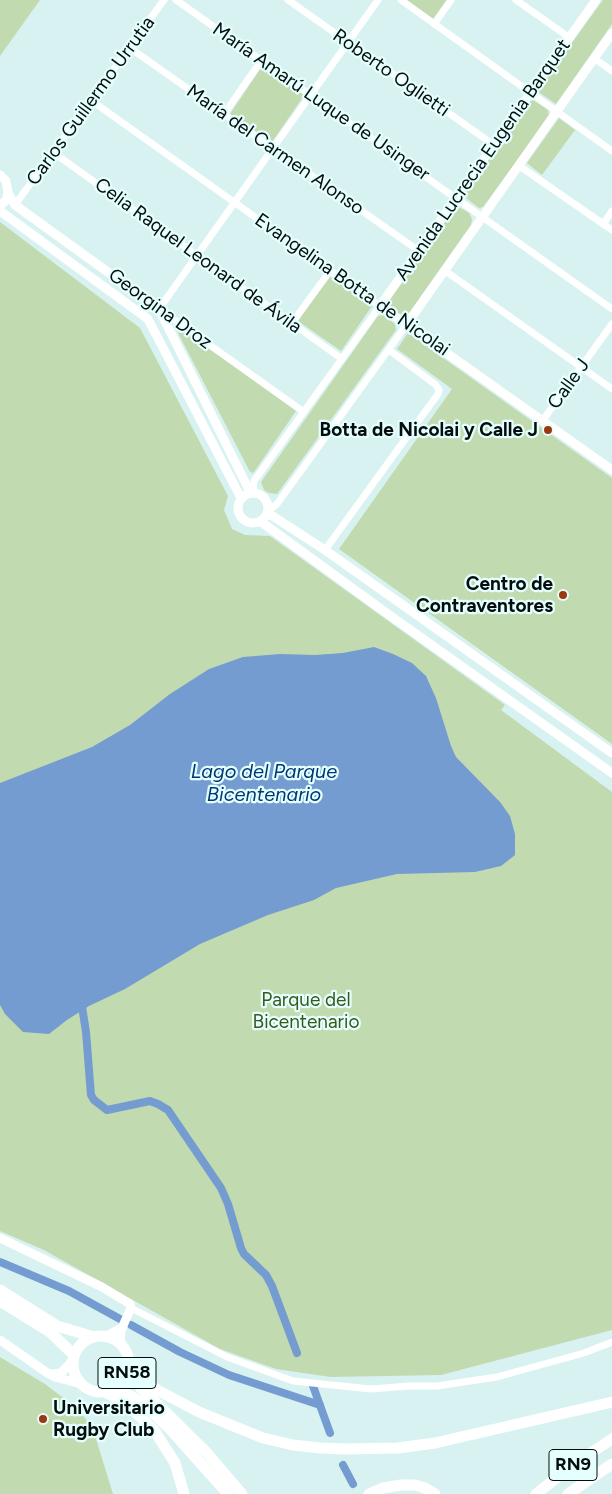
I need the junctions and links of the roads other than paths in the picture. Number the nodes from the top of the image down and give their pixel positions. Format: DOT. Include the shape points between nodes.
graph roads {
  1 [pos="164,0"];
  2 [pos="176,0"];
  3 [pos="288,0"];
  4 [pos="378,0"];
  5 [pos="401,0"];
  6 [pos="451,0"];
  7 [pos="516,0"];
  8 [pos="596,0"];
  9 [pos="434,24"];
  10 [pos="612,33"];
  11 [pos="570,38"];
  12 [pos="348,43"];
  13 [pos="130,48"];
  14 [pos="594,58"];
  15 [pos="261,61"];
  16 [pos="612,71"];
  17 [pos="531,92"];
  18 [pos="311,95"];
  19 [pos="92,101"];
  20 [pos="557,111"];
  21 [pos="224,114"];
  22 [pos="494,146"];
  23 [pos="273,149"];
  24 [pos="612,151"];
  25 [pos="54,153"];
  26 [pos="518,165"];
  27 [pos="0,175"];
  28 [pos="8,193"];
  29 [pos="457,198"];
  30 [pos="236,202"];
  31 [pos="16,204"];
  32 [pos="0,206"];
  33 [pos="0,211"];
  34 [pos="612,212"];
  35 [pos="482,216"];
  36 [pos="603,224"];
  37 [pos="612,230"];
  38 [pos="419,251"];
  39 [pos="197,256"];
  40 [pos="330,270"];
  41 [pos="444,270"];
  42 [pos="380,306"];
  43 [pos="160,309"];
  44 [pos="612,309"];
  45 [pos="292,323"];
  46 [pos="407,324"];
  47 [pos="612,324"];
  48 [pos="389,350"];
  49 [pos="342,359"];
  50 [pos="581,367"];
  51 [pos="612,389"];
  52 [pos="304,412"];
  53 [pos="542,420"];
  54 [pos="612,470"];
  55 [pos="251,492"];
  56 [pos="241,498"];
  57 [pos="268,511"];
  58 [pos="260,521"];
  59 [pos="326,550"];
  60 [pos="612,753"];
  61 [pos="612,773"];
  62 [pos="0,1238"];
  63 [pos="0,1290"];
  64 [pos="0,1301"];
  65 [pos="131,1308"];
  66 [pos="123,1327"];
  67 [pos="100,1337"];
  68 [pos="0,1340"];
  69 [pos="612,1342"];
  70 [pos="120,1344"];
  71 [pos="74,1358"];
  72 [pos="129,1365"];
  73 [pos="51,1374"];
  74 [pos="81,1384"];
  75 [pos="109,1391"];
  76 [pos="612,1402"];
  77 [pos="612,1439"];
  78 [pos="612,1464"];
  79 [pos="184,1494"];
  80 [pos="228,1494"];
  81 [pos="242,1494"];
  82 [pos="369,1494"];
  83 [pos="435,1494"];
  84 [pos="536,1494"];
  85 [pos="568,1494"];
  1 -- 13 [label="street, Carlos Guillermo Urrutia"];
  2 -- 15 [label="street, María Amarú Luque de Usinger"];
  3 -- 12 [label="street, Roberto Oglietti"];
  4 -- 12 [label="street"];
  5 -- 9 [label="street"];
  6 -- 9 [label="street"];
  7 -- 11 [label="street"];
  8 -- 11 [label="street, Avenida Lucrecia Eugenia Barquet"];
  9 -- 17 [label="street"];
  10 -- 14 [label="street, Avenida Lucrecia Eugenia Barquet"];
  11 -- 17 [label="street, Avenida Lucrecia Eugenia Barquet"];
  12 -- 18 [label="street"];
  12 -- 22 [label="street, Roberto Oglietti"];
  13 -- 19 [label="street, Carlos Guillermo Urrutia"];
  13 -- 21 [label="street, María del Carmen Alonso"];
  14 -- 16 [label="street"];
  14 -- 20 [label="street, Avenida Lucrecia Eugenia Barquet"];
  15 -- 18 [label="street, María Amarú Luque de Usinger"];
  15 -- 21 [label="street"];
  17 -- 20 [label="street"];
  17 -- 22 [label="street, Avenida Lucrecia Eugenia Barquet"];
  18 -- 23 [label="street"];
  18 -- 29 [label="street, María Amarú Luque de Usinger"];
  19 -- 25 [label="street, Carlos Guillermo Urrutia"];
  19 -- 30 [label="street, Evangelina Botta de Nicolai"];
  20 -- 24 [label="street"];
  20 -- 26 [label="street, Avenida Lucrecia Eugenia Barquet"];
  21 -- 23 [label="street, María del Carmen Alonso"];
  22 -- 29 [label="street, Avenida Lucrecia Eugenia Barquet"];
  23 -- 30 [label="street"];
  23 -- 38 [label="street, María del Carmen Alonso"];
  25 -- 31 [label="street, Carlos Guillermo Urrutia"];
  25 -- 39 [label="street, Celia Raquel Leonard de Ávila"];
  26 -- 35 [label="street, Avenida Lucrecia Eugenia Barquet"];
  26 -- 36 [label="street"];
  27 -- 28 [label="street, Georgina Droz" via="6,181"];
  28 -- 31 [label="street, Georgina Droz"];
  28 -- 32 [label="street"];
  29 -- 35 [label="street, María Amarú Luque de Usinger"];
  29 -- 38 [label="street, Avenida Lucrecia Eugenia Barquet"];
  30 -- 39 [label="street"];
  30 -- 40 [label="street, Evangelina Botta de Nicolai"];
  31 -- 43 [label="street, Georgina Droz"];
  33 -- 56 [label="street, Georgina Droz" via="148,320"];
  34 -- 36 [label="street"];
  35 -- 41 [label="street, Avenida Lucrecia Eugenia Barquet"];
  35 -- 44 [label="street, María Amarú Luque de Usinger"];
  36 -- 37 [label="street"];
  38 -- 42 [label="street, Avenida Lucrecia Eugenia Barquet"];
  39 -- 43 [label="street"];
  39 -- 45 [label="street, Celia Raquel Leonard de Ávila"];
  40 -- 42 [label="street, Evangelina Botta de Nicolai"];
  40 -- 45 [label="street"];
  41 -- 46 [label="street, Avenida Lucrecia Eugenia Barquet"];
  41 -- 50 [label="street"];
  42 -- 46 [label="street, Evangelina Botta de Nicolai"];
  42 -- 49 [label="street, Avenida Lucrecia Eugenia Barquet"];
  43 -- 52 [label="street, Georgina Droz"];
  43 -- 55 [label="street"];
  45 -- 49 [label="street, Celia Raquel Leonard de Ávila"];
  46 -- 48 [label="street, Avenida Lucrecia Eugenia Barquet"];
  46 -- 53 [label="street, Evangelina Botta de Nicolai"];
  47 -- 50 [label="street, Calle J"];
  48 -- 57 [label="street, Avenida Lucrecia Eugenia Barquet"];
  48 -- 59 [label="street" via="436,385 438,394"];
  49 -- 52 [label="street, Avenida Lucrecia Eugenia Barquet"];
  50 -- 51 [label="street"];
  50 -- 53 [label="street, Calle J"];
  52 -- 55 [label="street, Avenida Lucrecia Eugenia Barquet" via="254,480"];
  53 -- 54 [label="street, Evangelina Botta de Nicolai"];
  55 -- 56 [label="street"];
  55 -- 57 [label="street" via="265,497"];
  56 -- 58 [label="street" via="238,507 241,517 250,523"];
  57 -- 58 [label="street"];
  57 -- 59 [label="street"];
  58 -- 61 [label="street"];
  59 -- 60 [label="street"];
  62 -- 65 [label="street" via="102,1287 126,1301"];
  63 -- 67 [label="main road, RN58" via="57,1326"];
  64 -- 71 [label="main road, RN58" via="50,1332"];
  65 -- 66 [label="street"];
  65 -- 69 [label="street" via="227,1357 293,1381 371,1389 437,1386 497,1377 584,1354"];
  66 -- 67 [label="street"];
  66 -- 70 [label="street"];
  67 -- 70 [label="main road, RN58"];
  67 -- 71 [label="main road, RN58" via="85,1341"];
  68 -- 73 [label="street"];
  70 -- 72 [label="main road, RN58"];
  71 -- 73 [label="street" via="61,1373"];
  71 -- 74 [label="main road, RN58" via="73,1368"];
  72 -- 75 [label="main road, RN58" via="122,1383"];
  72 -- 76 [label="main road" via="159,1391 199,1412 263,1438 320,1448 398,1448 435,1443"];
  72 -- 81 [label="main road, RN58" via="140,1388 206,1452"];
  73 -- 74 [label="street"];
  74 -- 75 [label="main road, RN58" via="96,1392"];
  75 -- 79 [label="main road" via="154,1430 175,1463"];
  75 -- 80 [label="main road, RN58" via="121,1391 149,1409"];
  77 -- 84 [label="main road, RN9"];
  78 -- 85 [label="main road, RN9"];
  82 -- 83 [label="main road" via="402,1485 415,1485"];
}
